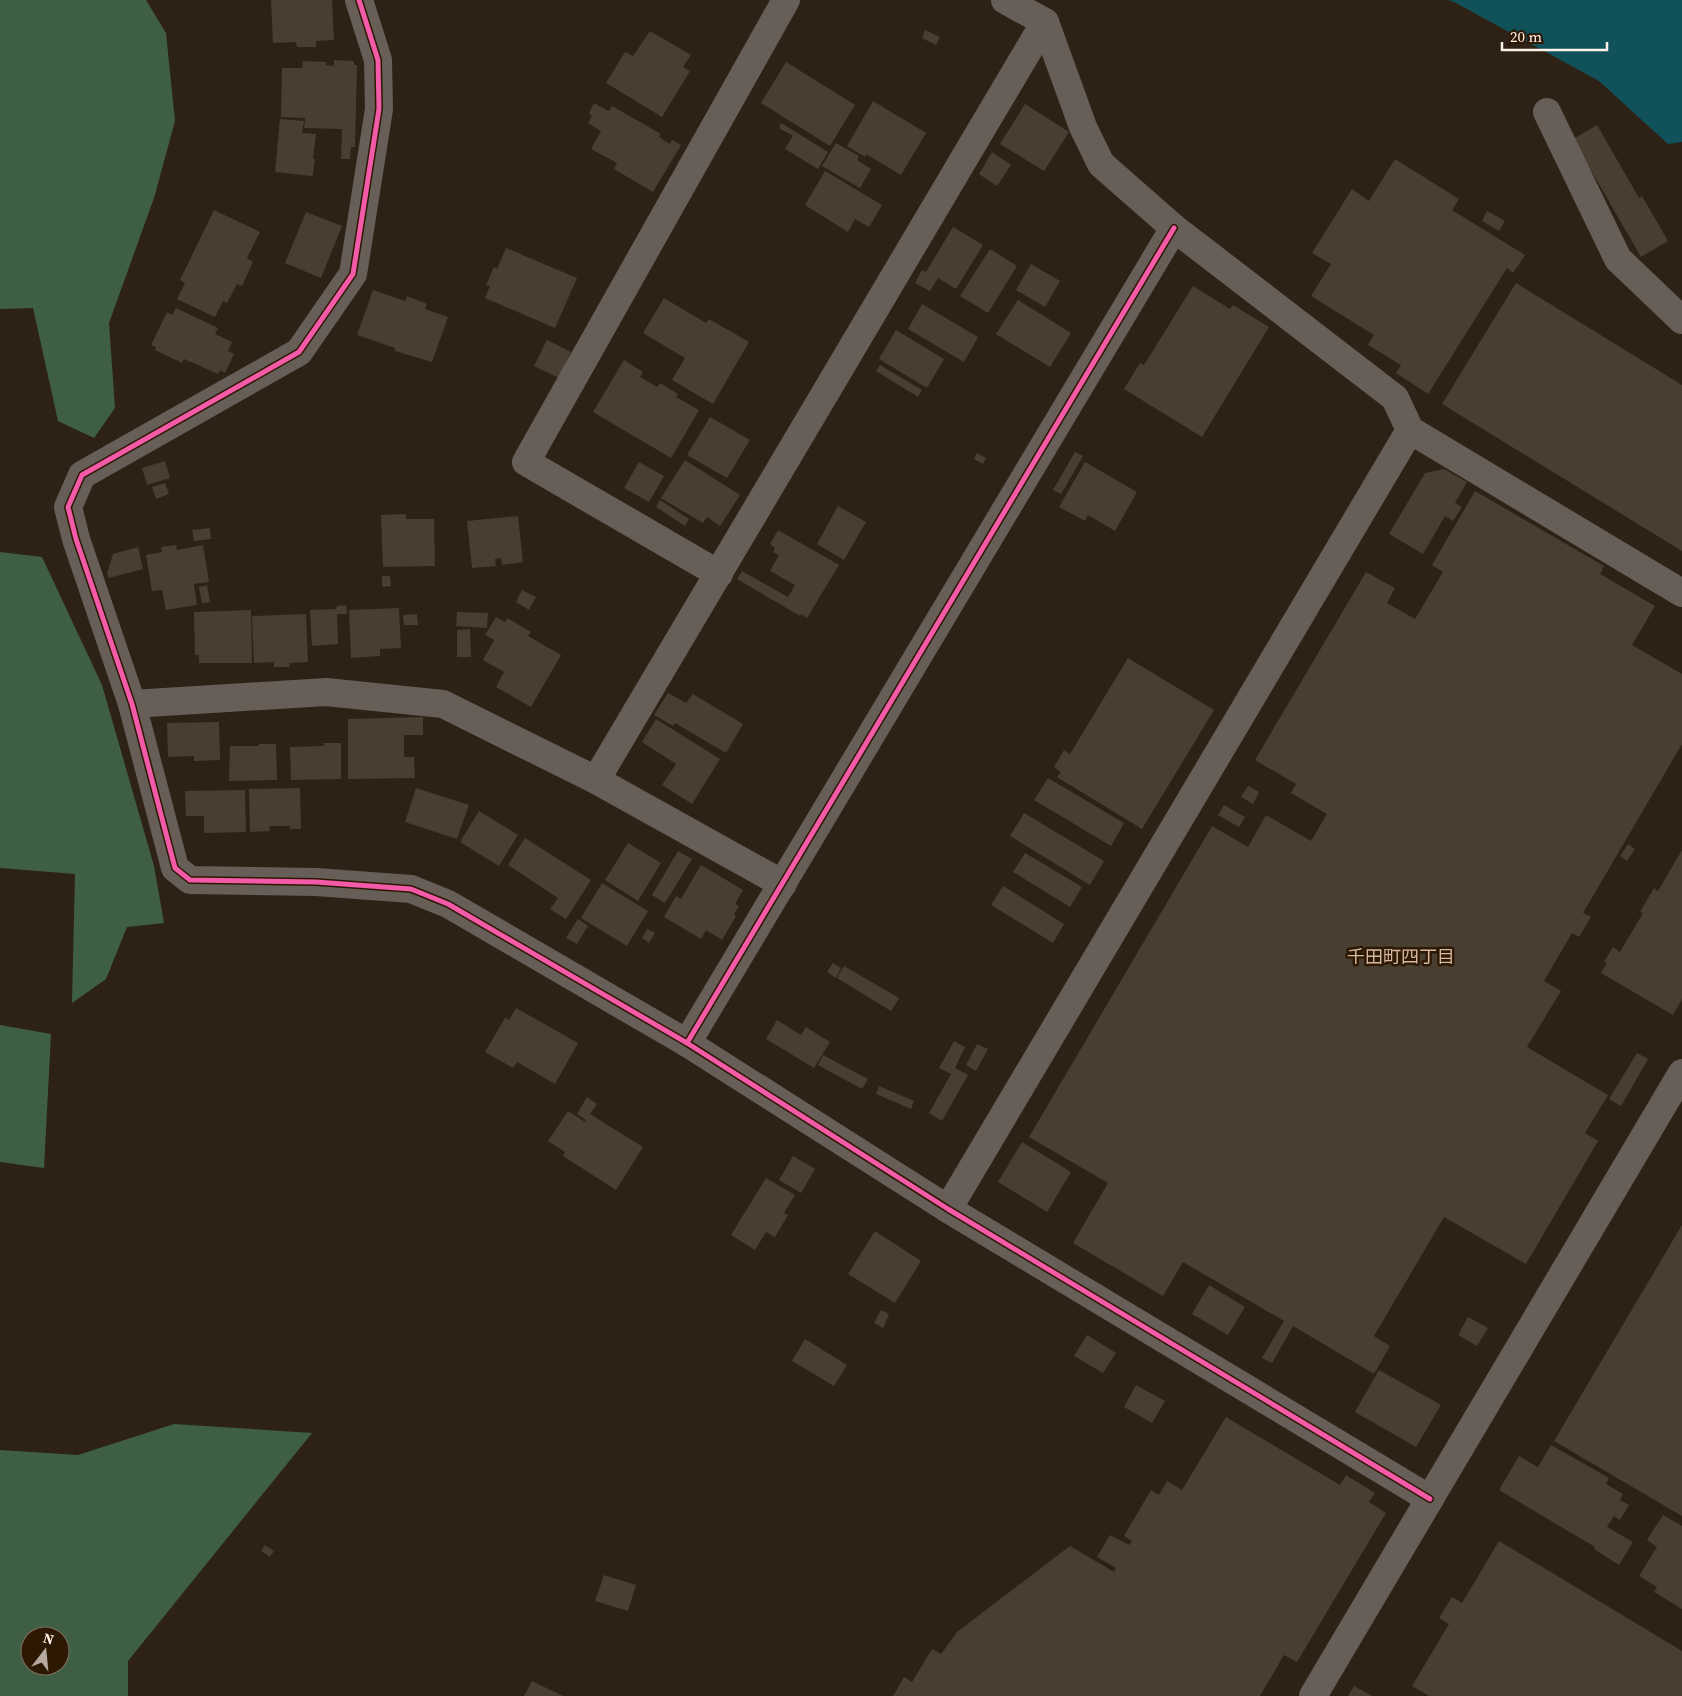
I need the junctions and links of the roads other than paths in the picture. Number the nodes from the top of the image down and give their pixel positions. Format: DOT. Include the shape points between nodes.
graph roads {
  1 [pos="359,0"];
  2 [pos="786,0"];
  3 [pos="1005,0"];
  4 [pos="1045,22"];
  5 [pos="1547,112"];
  6 [pos="1174,228"];
  7 [pos="1682,320"];
  8 [pos="1410,430"];
  9 [pos="719,574"];
  10 [pos="1682,593"];
  11 [pos="132,704"];
  12 [pos="596,780"];
  13 [pos="783,884"];
  14 [pos="687,1043"];
  15 [pos="1682,1073"];
  16 [pos="948,1209"];
  17 [pos="1430,1499"];
  18 [pos="1313,1696"];
  1 -- 11 [label="street" via="378,60 379,109 353,274 299,352 82,475 68,507"];
  2 -- 9 [label="street" via="526,462"];
  3 -- 4 [label="street"];
  4 -- 6 [label="street" via="1082,127 1101,164"];
  4 -- 9 [label="street"];
  5 -- 7 [label="street" via="1618,258"];
  6 -- 8 [label="street" via="1395,398"];
  6 -- 13 [label="street"];
  8 -- 10 [label="street"];
  8 -- 16 [label="street"];
  9 -- 12 [label="street"];
  11 -- 12 [label="street" via="326,692 443,704"];
  11 -- 14 [label="street" via="175,868 190,880 316,882 410,889 448,904"];
  12 -- 13 [label="street"];
  13 -- 14 [label="street"];
  14 -- 16 [label="street"];
  15 -- 17 [label="street"];
  16 -- 17 [label="street"];
  17 -- 18 [label="street"];
}
